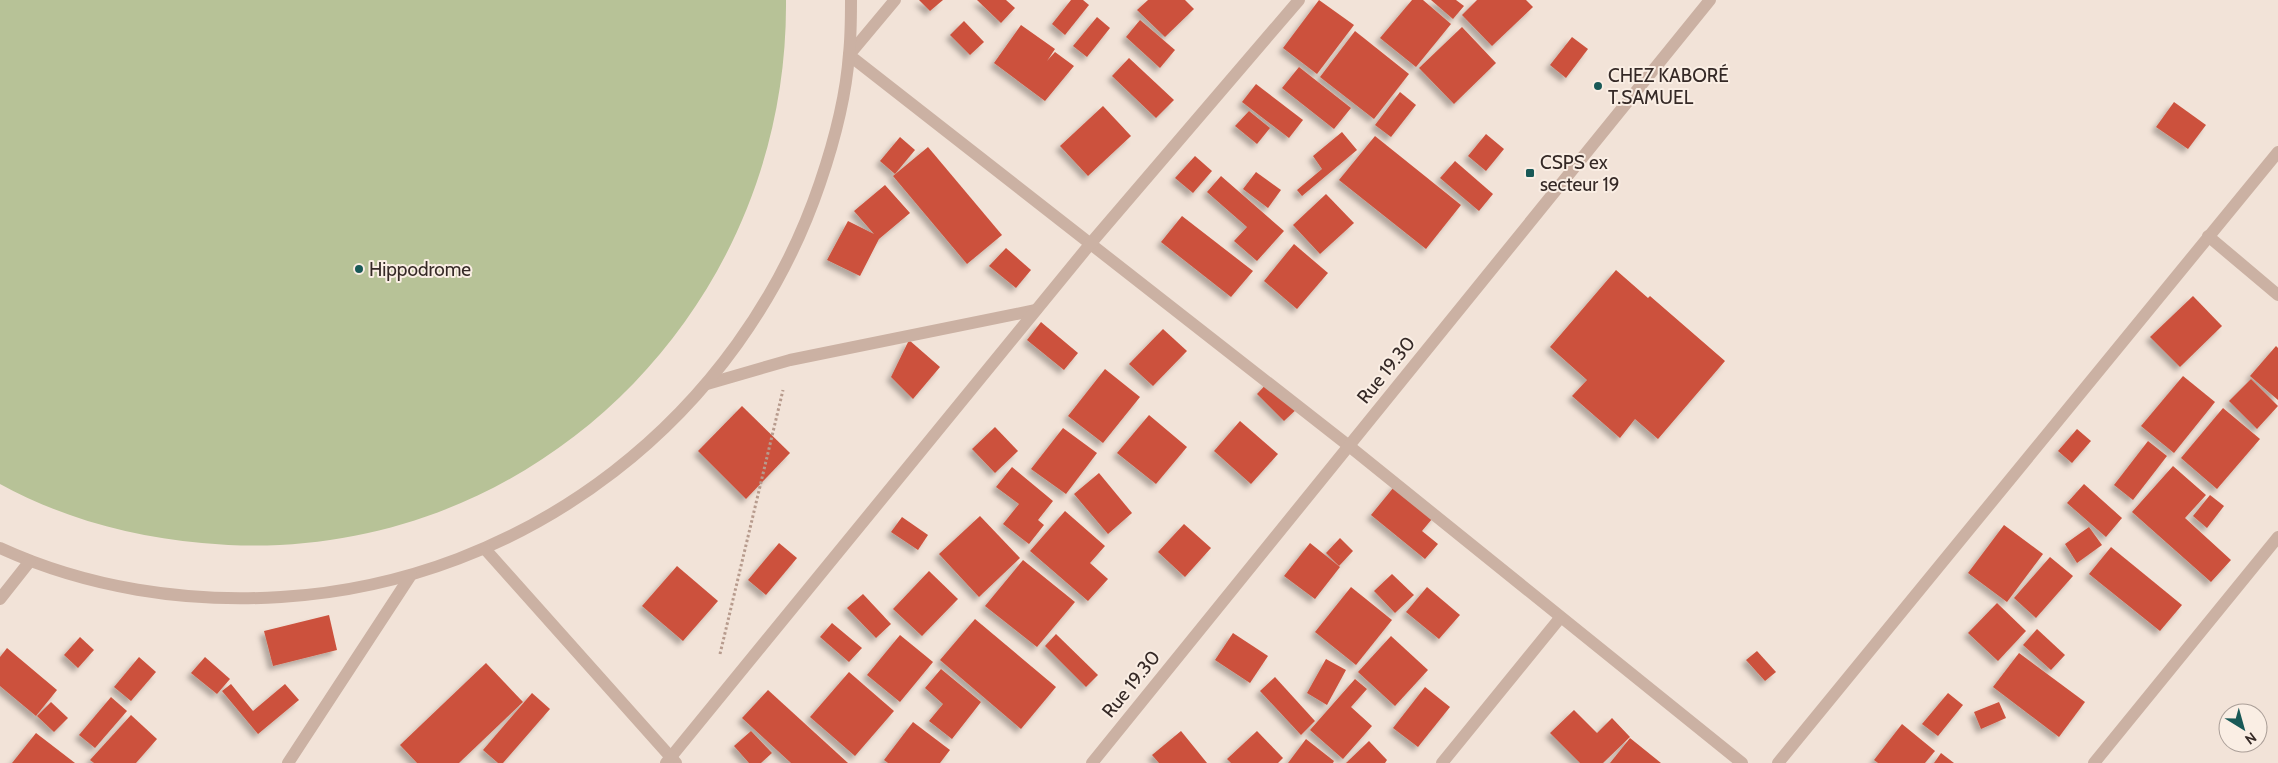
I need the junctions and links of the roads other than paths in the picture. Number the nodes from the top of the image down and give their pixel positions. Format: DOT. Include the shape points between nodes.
graph roads {
  1 [pos="851,0"];
  2 [pos="895,0"];
  3 [pos="1299,0"];
  4 [pos="1710,0"];
  5 [pos="850,54"];
  6 [pos="2278,152"];
  7 [pos="2208,236"];
  8 [pos="1091,242"];
  9 [pos="2278,296"];
  10 [pos="1036,310"];
  11 [pos="706,384"];
  12 [pos="1349,446"];
  13 [pos="2278,537"];
  14 [pos="0,548"];
  15 [pos="485,549"];
  16 [pos="30,561"];
  17 [pos="411,575"];
  18 [pos="0,598"];
  19 [pos="1560,618"];
  20 [pos="670,761"];
  21 [pos="288,763"];
  22 [pos="1092,763"];
  23 [pos="1442,763"];
  24 [pos="1742,763"];
  25 [pos="1778,763"];
  26 [pos="2094,763"];
  1 -- 5 [label="street"];
  2 -- 5 [label="street"];
  3 -- 8 [label="street"];
  4 -- 12 [label="street, Rue 19.30"];
  5 -- 8 [label="street"];
  5 -- 11 [label="street" via="828,159 809,215 784,269 754,321"];
  6 -- 7 [label="street"];
  7 -- 9 [label="street"];
  7 -- 25 [label="street"];
  8 -- 10 [label="street"];
  8 -- 12 [label="street"];
  10 -- 11 [label="street" via="790,360"];
  10 -- 20 [label="street"];
  11 -- 15 [label="street" via="680,414 637,454 589,491"];
  12 -- 19 [label="street"];
  12 -- 22 [label="street, Rue 19.30"];
  13 -- 26 [label="street"];
  14 -- 16 [label="street"];
  15 -- 17 [label="street"];
  15 -- 20 [label="street"];
  16 -- 17 [label="street" via="136,590 194,598 254,599 313,595"];
  16 -- 18 [label="street"];
  17 -- 21 [label="street"];
  19 -- 23 [label="street"];
  19 -- 24 [label="street"];
}
